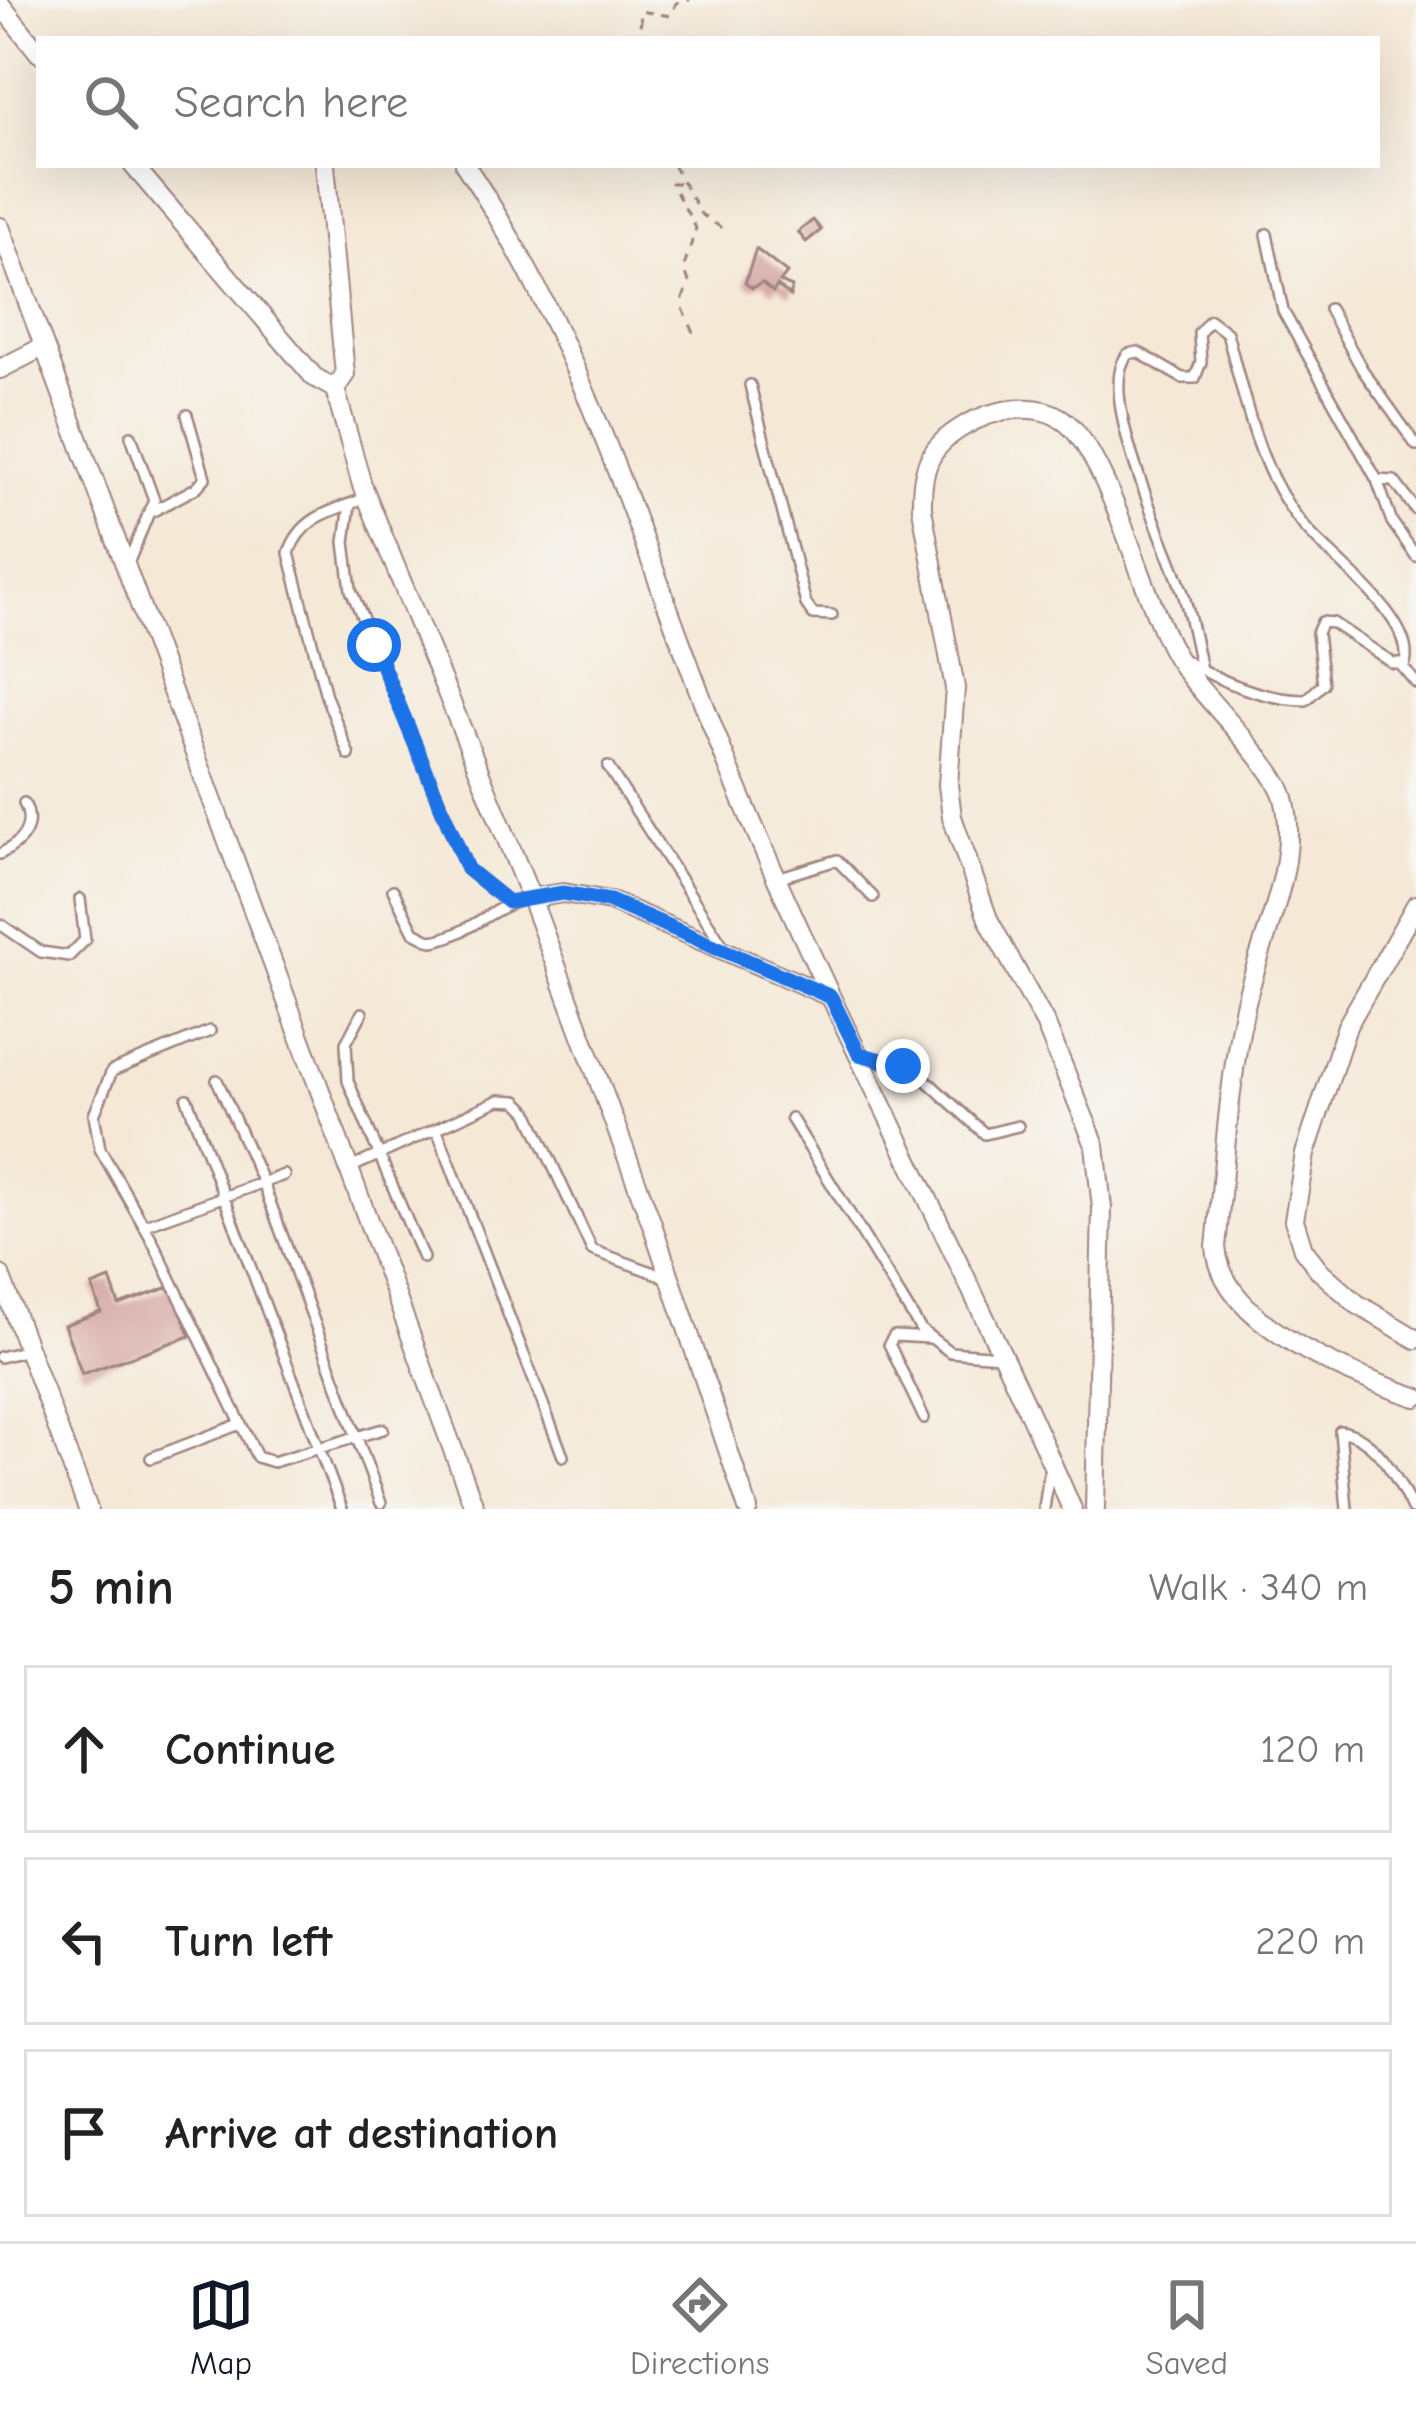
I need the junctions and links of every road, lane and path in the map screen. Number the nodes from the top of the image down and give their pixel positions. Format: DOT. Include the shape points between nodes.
graph roads {
  1 [pos="690,0"];
  2 [pos="0,4"];
  3 [pos="630,36"];
  4 [pos="36,48"];
  5 [pos="136,168"];
  6 [pos="325,168"];
  7 [pos="467,168"];
  8 [pos="674,168"];
  9 [pos="679,183"];
  10 [pos="0,227"];
  11 [pos="726,231"];
  12 [pos="1267,234"];
  13 [pos="1329,308"];
  14 [pos="694,333"];
  15 [pos="41,348"];
  16 [pos="0,369"];
  17 [pos="750,385"];
  18 [pos="335,389"];
  19 [pos="188,415"];
  20 [pos="131,436"];
  21 [pos="1416,445"];
  22 [pos="1377,480"];
  23 [pos="358,501"];
  24 [pos="1416,510"];
  25 [pos="153,511"];
  26 [pos="1416,556"];
  27 [pos="125,571"];
  28 [pos="832,615"];
  29 [pos="1174,654"];
  30 [pos="1401,665"];
  31 [pos="1201,670"];
  32 [pos="1416,682"];
  33 [pos="349,755"];
  34 [pos="608,767"];
  35 [pos="24,803"];
  36 [pos="0,854"];
  37 [pos="777,878"];
  38 [pos="393,890"];
  39 [pos="873,897"];
  40 [pos="531,898"];
  41 [pos="80,899"];
  42 [pos="508,902"];
  43 [pos="1416,904"];
  44 [pos="0,924"];
  45 [pos="730,958"];
  46 [pos="831,997"];
  47 [pos="362,1013"];
  48 [pos="210,1031"];
  49 [pos="859,1054"];
  50 [pos="218,1080"];
  51 [pos="187,1100"];
  52 [pos="790,1118"];
  53 [pos="1018,1126"];
  54 [pos="437,1130"];
  55 [pos="383,1154"];
  56 [pos="350,1168"];
  57 [pos="284,1175"];
  58 [pos="263,1183"];
  59 [pos="226,1198"];
  60 [pos="145,1225"];
  61 [pos="423,1258"];
  62 [pos="0,1275"];
  63 [pos="671,1279"];
  64 [pos="930,1339"];
  65 [pos="1416,1339"];
  66 [pos="28,1350"];
  67 [pos="1005,1356"];
  68 [pos="0,1357"];
  69 [pos="1416,1396"];
  70 [pos="925,1418"];
  71 [pos="240,1424"];
  72 [pos="383,1429"];
  73 [pos="356,1437"];
  74 [pos="320,1447"];
  75 [pos="563,1456"];
  76 [pos="151,1458"];
  77 [pos="1051,1460"];
  78 [pos="381,1503"];
  79 [pos="88,1509"];
  80 [pos="342,1509"];
  81 [pos="475,1509"];
  82 [pos="748,1509"];
  83 [pos="1044,1509"];
  84 [pos="1072,1509"];
  85 [pos="1095,1509"];
  86 [pos="1347,1509"];
  87 [pos="1412,1509"];
  1 -- 3 [label="path" via="676,3 671,16 640,11"];
  2 -- 4 [label="street"];
  5 -- 18 [label="street" via="314,377"];
  6 -- 18 [label="street" via="345,374"];
  7 -- 37 [label="street" via="595,409 686,662"];
  8 -- 9 [label="path"];
  9 -- 11 [label="path"];
  9 -- 14 [label="path" via="671,184 696,228 680,304"];
  10 -- 15 [label="street"];
  12 -- 22 [label="lane" via="1283,311"];
  13 -- 21 [label="lane"];
  15 -- 16 [label="street"];
  15 -- 27 [label="street"];
  17 -- 28 [label="lane" via="806,604 813,614"];
  18 -- 23 [label="street"];
  19 -- 25 [label="lane" via="205,478"];
  20 -- 25 [label="lane"];
  22 -- 24 [label="lane" via="1394,482"];
  22 -- 26 [label="lane"];
  23 -- 33 [label="lane" via="301,528 288,568"];
  23 -- 40 [label="street"];
  23 -- 42 [label="lane" via="345,542 351,590 467,869"];
  25 -- 27 [label="lane"];
  27 -- 56 [label="street"];
  29 -- 31 [label="lane"];
  29 -- 69 [label="street" via="1272,775 1287,816 1277,892 1240,1037 1219,1269 1240,1301 1274,1329 1353,1373"];
  29 -- 85 [label="street" via="1114,510 1067,423 1024,408 986,416 925,460 922,508 955,688 952,817 988,919 1081,1106 1100,1176"];
  30 -- 31 [label="lane" via="1327,621 1317,628 1323,684 1311,699"];
  30 -- 31 [label="lane" via="1412,646 1398,615 1312,536 1269,475 1226,333 1210,320 1198,333 1195,378 1138,352 1118,371 1122,412"];
  30 -- 32 [label="lane"];
  34 -- 45 [label="lane"];
  35 -- 36 [label="lane" via="25,835"];
  37 -- 39 [label="lane" via="837,860"];
  37 -- 46 [label="street"];
  38 -- 42 [label="lane" via="413,932 432,941 466,932"];
  40 -- 42 [label="lane"];
  40 -- 45 [label="street" via="563,893 610,901"];
  40 -- 63 [label="street"];
  41 -- 44 [label="lane" via="86,940 69,956 41,952"];
  43 -- 65 [label="street" via="1340,1044 1300,1171 1294,1220 1320,1271"];
  45 -- 46 [label="street"];
  46 -- 49 [label="street"];
  47 -- 55 [label="lane" via="344,1061"];
  48 -- 60 [label="lane" via="126,1062 98,1099 100,1149"];
  49 -- 53 [label="lane" via="917,1072 986,1134"];
  49 -- 67 [label="street"];
  50 -- 58 [label="lane"];
  51 -- 59 [label="lane"];
  52 -- 64 [label="lane"];
  54 -- 55 [label="lane"];
  54 -- 63 [label="lane" via="499,1100 517,1101 592,1250"];
  54 -- 75 [label="lane"];
  55 -- 56 [label="lane"];
  55 -- 61 [label="lane"];
  56 -- 81 [label="street"];
  57 -- 58 [label="lane"];
  58 -- 59 [label="lane"];
  58 -- 73 [label="lane"];
  59 -- 60 [label="lane"];
  59 -- 74 [label="lane"];
  60 -- 71 [label="lane"];
  62 -- 66 [label="street"];
  63 -- 82 [label="street"];
  64 -- 67 [label="lane" via="963,1356"];
  64 -- 70 [label="lane" via="894,1336 889,1344"];
  66 -- 68 [label="lane"];
  66 -- 79 [label="street"];
  67 -- 77 [label="street"];
  71 -- 74 [label="lane" via="263,1462"];
  71 -- 76 [label="lane"];
  72 -- 73 [label="lane"];
  73 -- 74 [label="lane"];
  73 -- 78 [label="lane"];
  74 -- 80 [label="lane"];
  77 -- 83 [label="lane"];
  77 -- 84 [label="street"];
  86 -- 87 [label="lane" via="1340,1431 1392,1469"];
}
